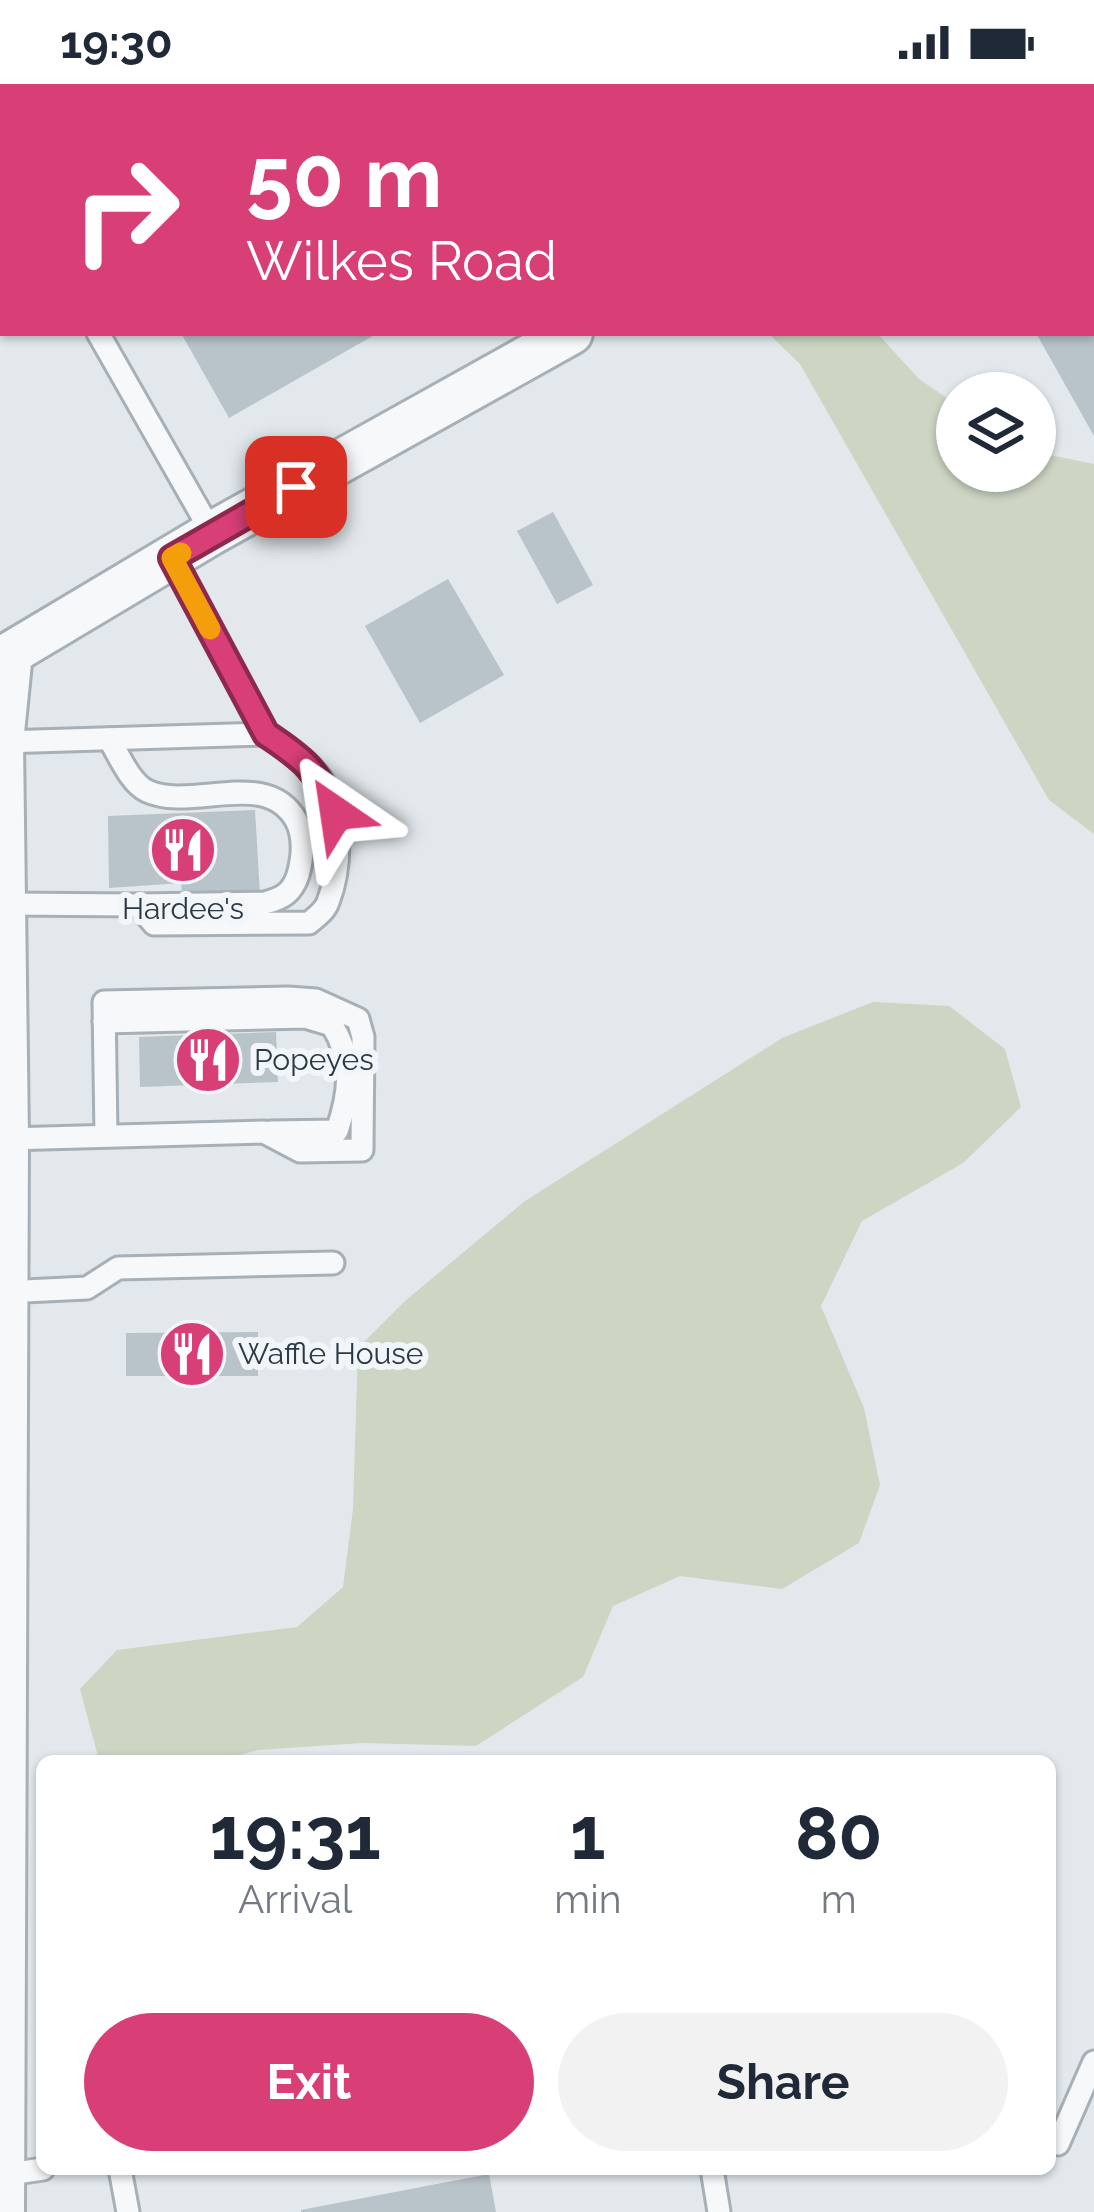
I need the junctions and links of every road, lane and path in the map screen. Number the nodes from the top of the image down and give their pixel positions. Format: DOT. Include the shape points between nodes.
graph roads {
  1 [pos="100,336"];
  2 [pos="566,336"];
  3 [pos="212,533"];
  4 [pos="172,558"];
  5 [pos="266,734"];
  6 [pos="109,739"];
  7 [pos="2,742"];
  8 [pos="6,904"];
  9 [pos="138,905"];
  10 [pos="104,1022"];
  11 [pos="264,1132"];
  12 [pos="106,1136"];
  13 [pos="7,1139"];
  14 [pos="333,1263"];
  15 [pos="2,1292"];
  16 [pos="1094,2062"];
  17 [pos="1056,2143"];
  18 [pos="121,2175"];
  19 [pos="713,2175"];
  20 [pos="16,2185"];
  21 [pos="128,2212"];
  22 [pos="719,2212"];
  1 -- 3 [label="lane"];
  2 -- 3 [label="street"];
  3 -- 4 [label="street"];
  4 -- 5 [label="lane"];
  4 -- 7 [label="street" via="11,653"];
  5 -- 6 [label="lane"];
  5 -- 9 [label="lane" via="320,777 336,813 327,907 309,923 154,924"];
  6 -- 7 [label="lane"];
  6 -- 9 [label="lane" via="140,788 254,793 284,802 299,825 303,856 284,898"];
  7 -- 8 [label="street"];
  8 -- 9 [label="lane"];
  8 -- 13 [label="street"];
  10 -- 11 [label="lane" via="305,1017 332,1025 350,1066 337,1131"];
  10 -- 11 [label="lane" via="104,1002 288,998 316,1000 358,1019 362,1150 300,1151"];
  10 -- 12 [label="lane"];
  11 -- 12 [label="lane"];
  12 -- 13 [label="lane"];
  13 -- 15 [label="street"];
  14 -- 15 [label="lane" via="118,1268 87,1288"];
  15 -- 20 [label="street"];
  16 -- 17 [label="lane"];
  18 -- 21 [label="lane"];
  19 -- 22 [label="lane"];
}
